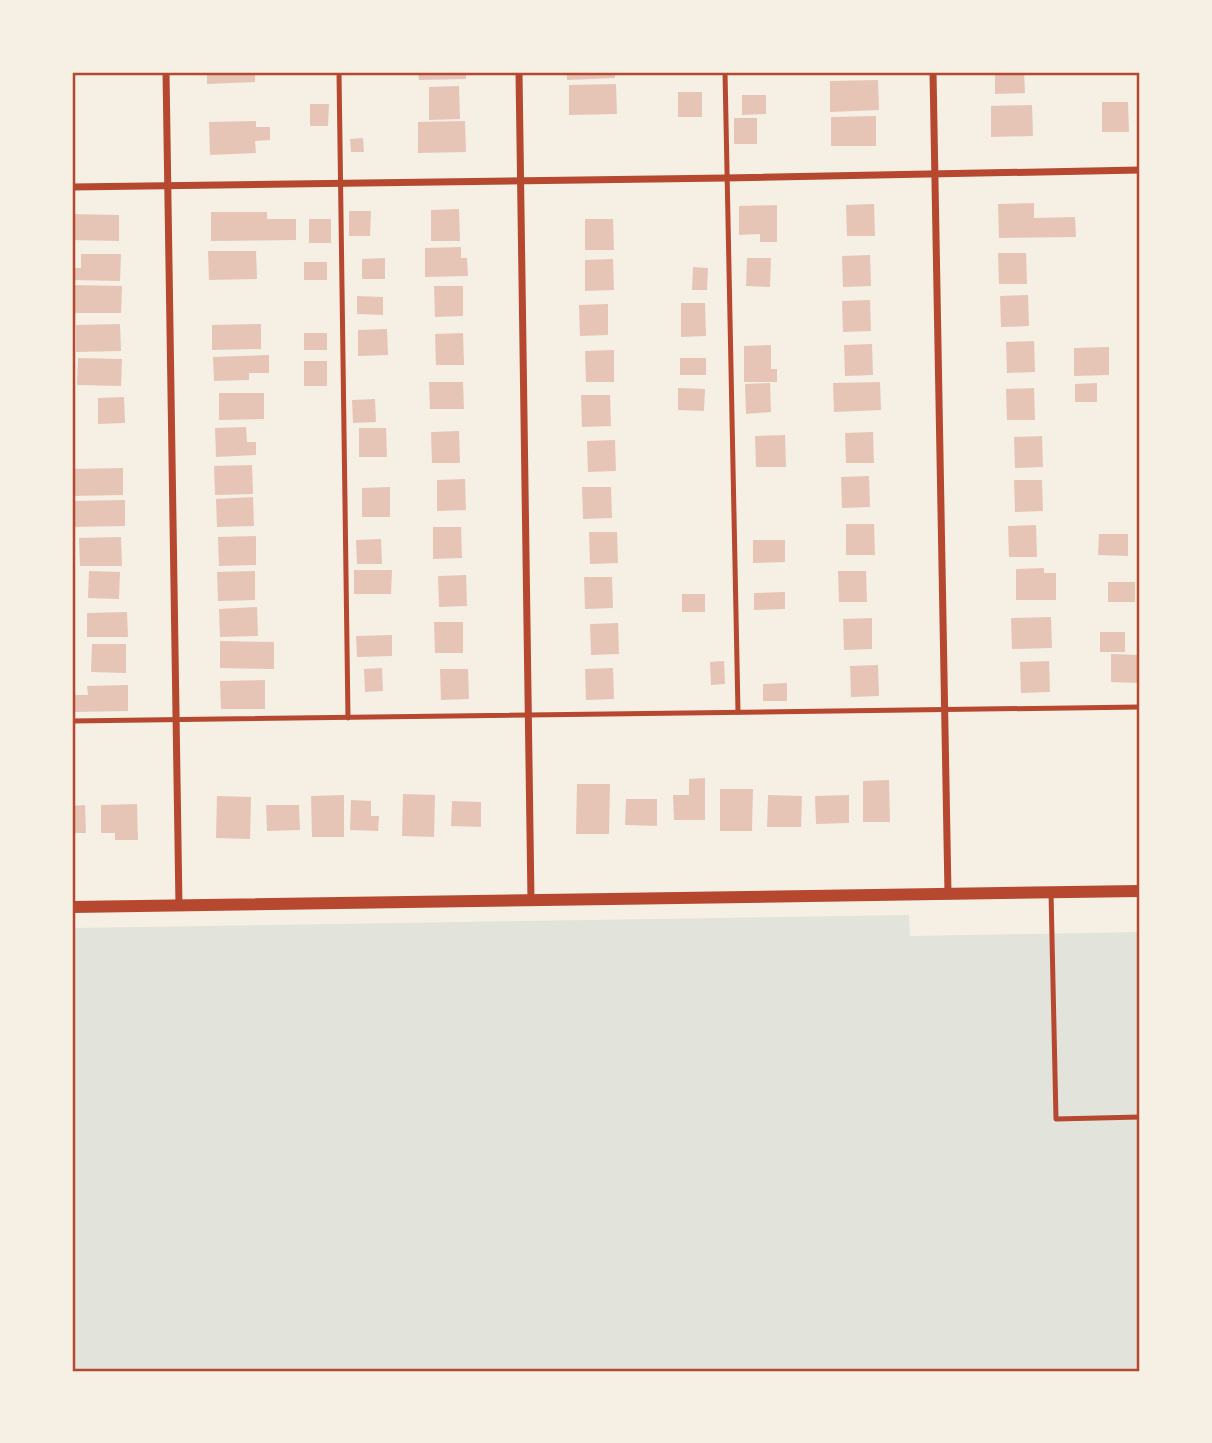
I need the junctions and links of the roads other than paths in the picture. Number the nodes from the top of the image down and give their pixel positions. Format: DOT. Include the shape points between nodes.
graph roads {
  1 [pos="166,72"];
  2 [pos="339,72"];
  3 [pos="519,72"];
  4 [pos="725,72"];
  5 [pos="933,72"];
  6 [pos="1140,170"];
  7 [pos="935,174"];
  8 [pos="726,178"];
  9 [pos="521,181"];
  10 [pos="341,183"];
  11 [pos="169,185"];
  12 [pos="72,187"];
  13 [pos="1140,707"];
  14 [pos="944,709"];
  15 [pos="738,712"];
  16 [pos="530,715"];
  17 [pos="348,718"];
  18 [pos="178,720"];
  19 [pos="72,721"];
  20 [pos="1140,891"];
  21 [pos="1051,892"];
  22 [pos="948,894"];
  23 [pos="531,901"];
  24 [pos="179,906"];
  25 [pos="72,907"];
  26 [pos="1140,1117"];
  1 -- 11 [label="street"];
  2 -- 10 [label="lane"];
  3 -- 9 [label="street"];
  4 -- 8 [label="lane"];
  5 -- 7 [label="street"];
  6 -- 7 [label="street"];
  7 -- 8 [label="street"];
  7 -- 14 [label="street"];
  8 -- 9 [label="street"];
  8 -- 15 [label="lane"];
  9 -- 10 [label="street"];
  9 -- 16 [label="street"];
  10 -- 11 [label="street"];
  10 -- 17 [label="lane"];
  11 -- 12 [label="street"];
  11 -- 18 [label="street"];
  13 -- 14 [label="lane"];
  14 -- 15 [label="lane"];
  14 -- 22 [label="street"];
  15 -- 16 [label="lane"];
  16 -- 17 [label="lane"];
  16 -- 23 [label="street"];
  17 -- 18 [label="lane"];
  18 -- 19 [label="lane"];
  18 -- 24 [label="street"];
  20 -- 21 [label="street"];
  21 -- 22 [label="street"];
  21 -- 26 [label="lane" via="1056,1119"];
  22 -- 23 [label="street"];
  23 -- 24 [label="street"];
  24 -- 25 [label="street"];
}
